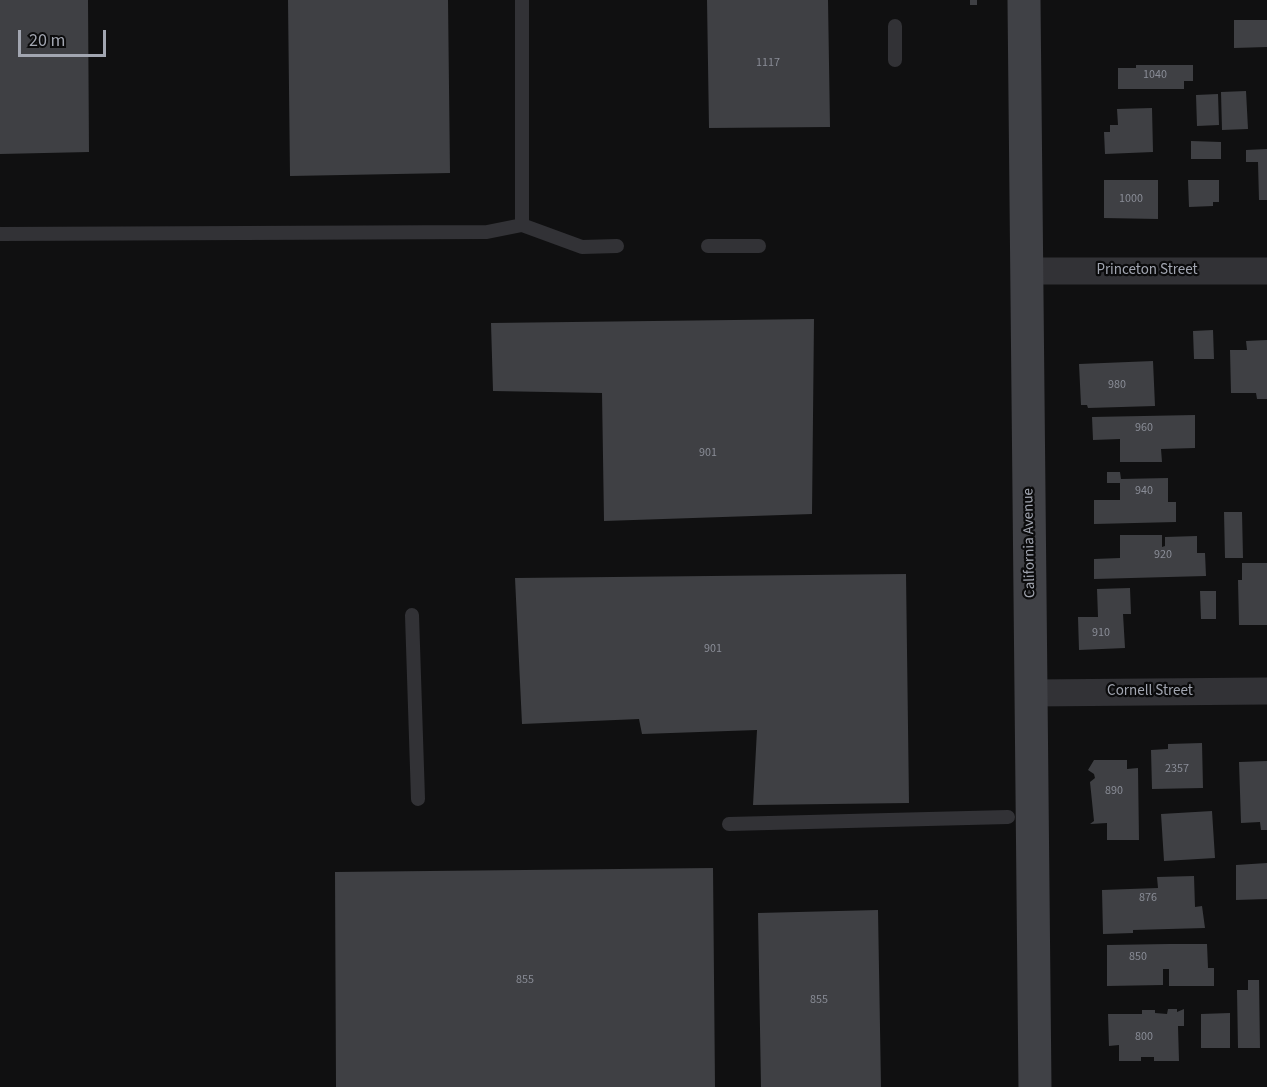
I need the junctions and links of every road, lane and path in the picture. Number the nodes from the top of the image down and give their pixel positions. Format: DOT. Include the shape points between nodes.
graph roads {
  1 [pos="522,0"];
  2 [pos="1024,0"];
  3 [pos="895,27"];
  4 [pos="896,60"];
  5 [pos="522,225"];
  6 [pos="0,234"];
  7 [pos="617,246"];
  8 [pos="708,246"];
  9 [pos="759,246"];
  10 [pos="1267,270"];
  11 [pos="1027,271"];
  12 [pos="412,615"];
  13 [pos="1267,691"];
  14 [pos="1032,693"];
  15 [pos="418,799"];
  16 [pos="1008,817"];
  17 [pos="729,824"];
  18 [pos="1035,1087"];
  1 -- 5 [label="lane"];
  2 -- 11 [label="street, California Avenue"];
  3 -- 4 [label="lane"];
  5 -- 6 [label="lane" via="487,232"];
  5 -- 7 [label="lane" via="582,247"];
  8 -- 9 [label="lane"];
  10 -- 11 [label="street, Princeton Street"];
  11 -- 14 [label="street, California Avenue"];
  12 -- 15 [label="lane"];
  13 -- 14 [label="street, Cornell Street"];
  14 -- 18 [label="street, California Avenue"];
  16 -- 17 [label="lane"];
}
